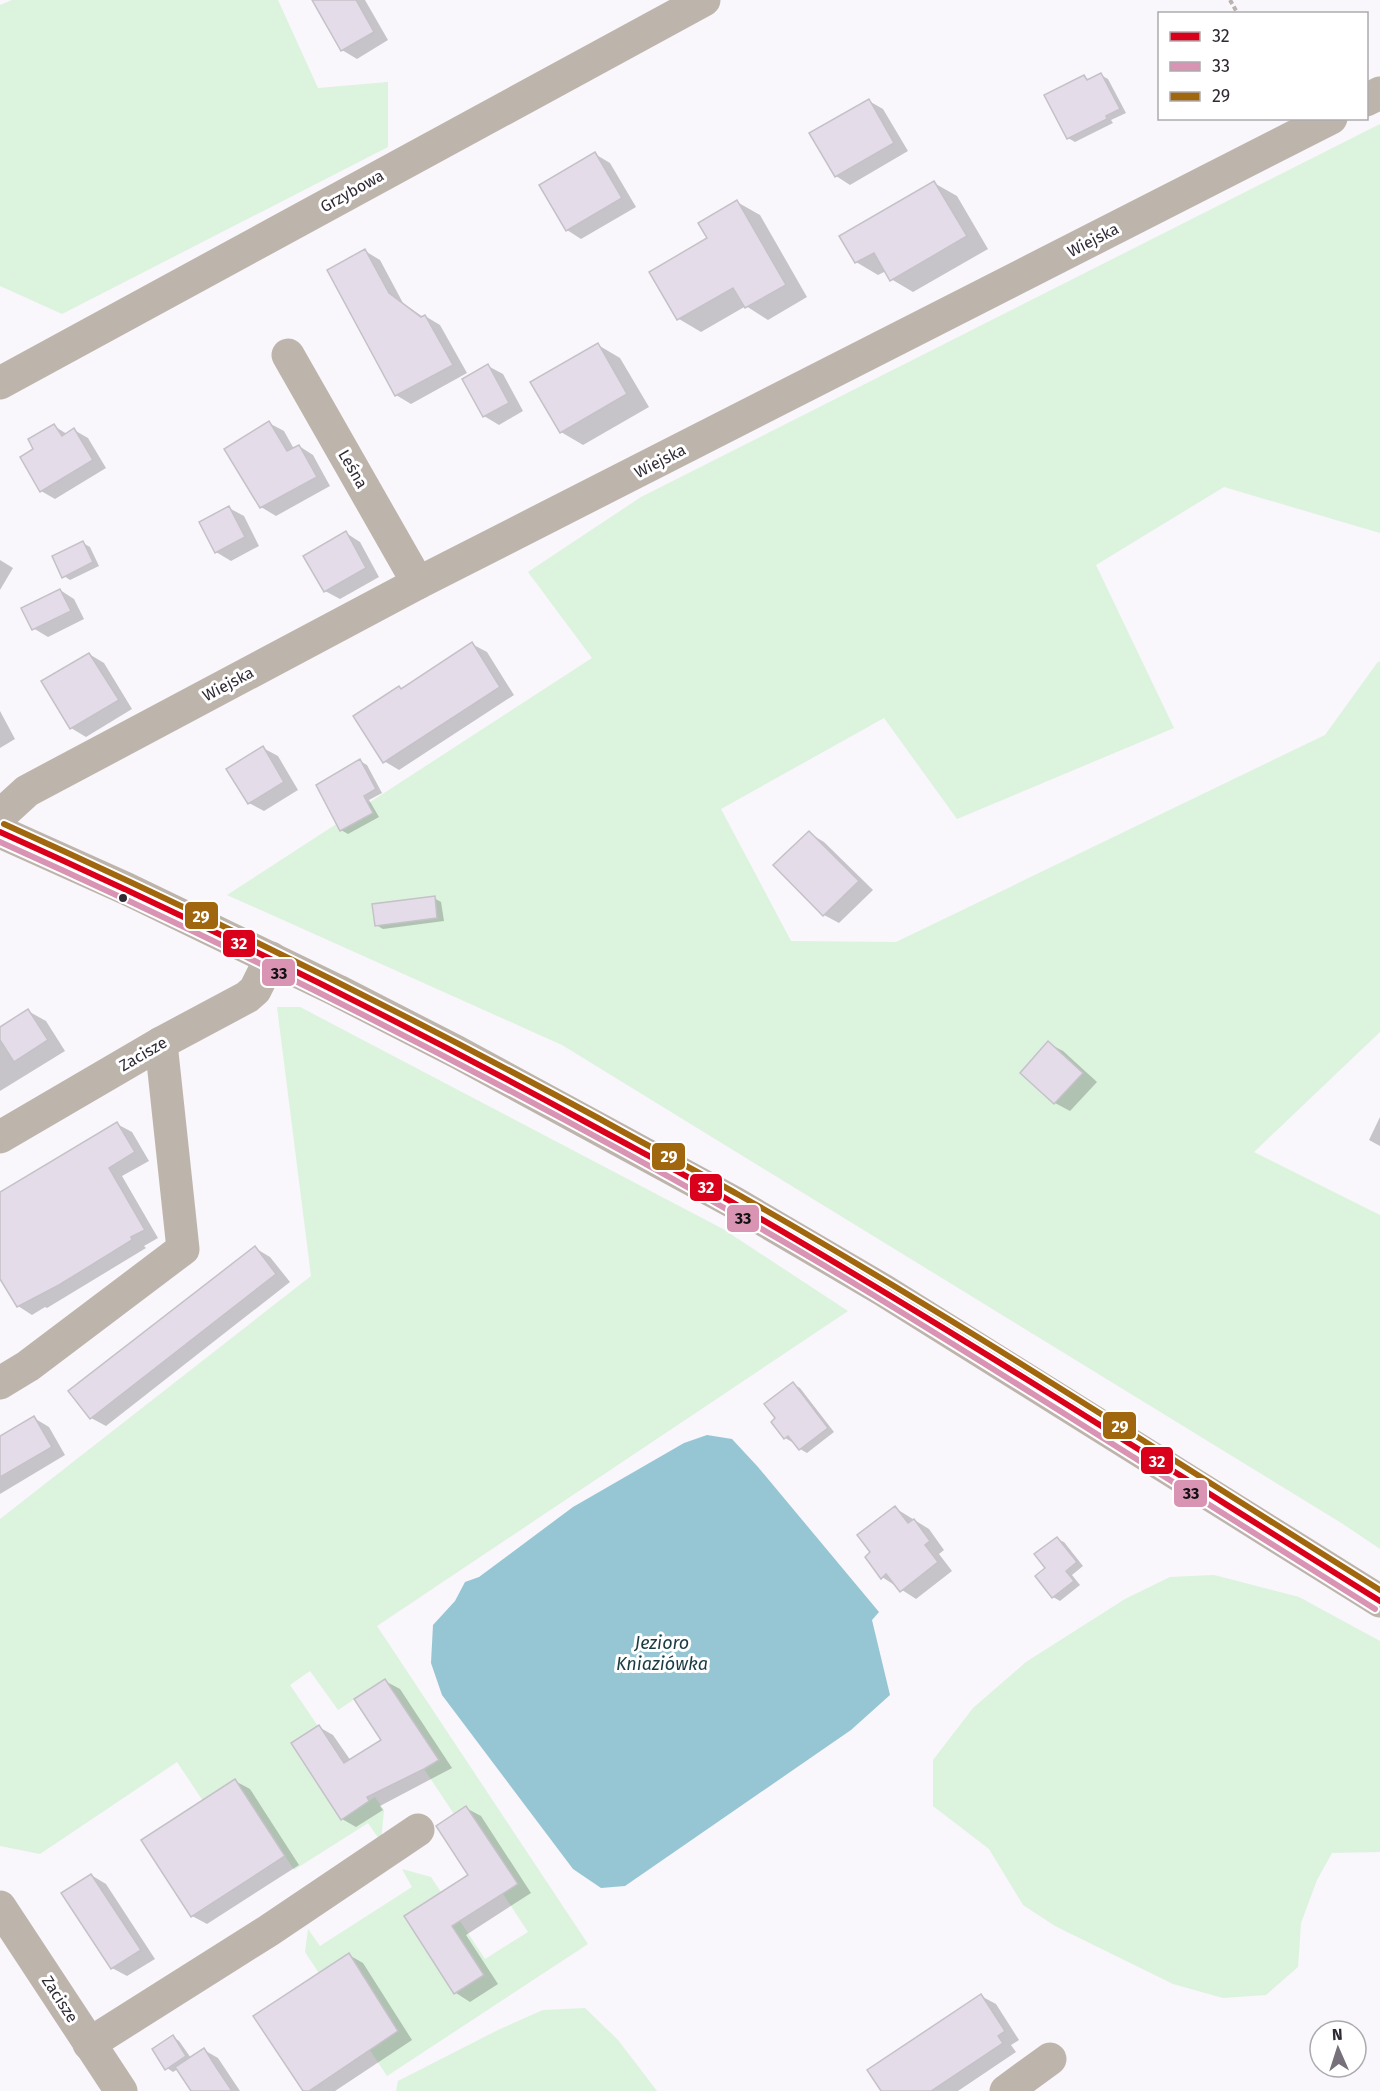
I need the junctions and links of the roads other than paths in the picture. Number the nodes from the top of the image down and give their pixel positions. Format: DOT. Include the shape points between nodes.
graph roads {
  1 [pos="704,0"];
  2 [pos="1327,120"];
  3 [pos="288,355"];
  4 [pos="0,383"];
  5 [pos="418,583"];
  6 [pos="0,820"];
  7 [pos="0,832"];
  8 [pos="271,958"];
  9 [pos="160,1043"];
  10 [pos="0,1137"];
  11 [pos="0,1383"];
  12 [pos="1380,1601"];
  13 [pos="418,1830"];
  14 [pos="0,1907"];
  15 [pos="89,2044"];
  16 [pos="1050,2059"];
  17 [pos="121,2091"];
  18 [pos="1006,2091"];
  1 -- 4 [label="street, Grzybowa"];
  2 -- 5 [label="street, Wiejska"];
  3 -- 5 [label="street, Leśna"];
  5 -- 6 [label="street, Wiejska" via="27,791"];
  7 -- 8 [label="street"];
  8 -- 9 [label="street, Zacisze" via="255,990 247,997"];
  8 -- 12 [label="street" via="457,1052 827,1256"];
  9 -- 10 [label="street, Zacisze"];
  9 -- 11 [label="street" via="183,1249"];
  13 -- 15 [label="street"];
  14 -- 15 [label="street, Zacisze"];
  15 -- 17 [label="street, Zacisze"];
  16 -- 18 [label="street"];
}
